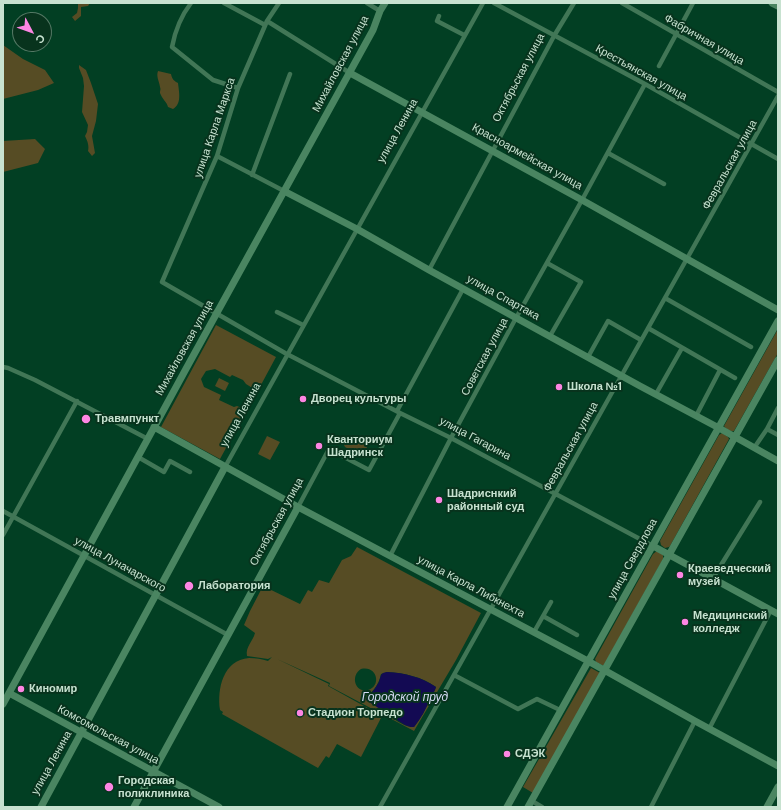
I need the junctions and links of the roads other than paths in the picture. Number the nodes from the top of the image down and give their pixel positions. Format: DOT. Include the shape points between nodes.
graph roads {
  1 [pos="191,3"];
  2 [pos="225,3"];
  3 [pos="279,3"];
  4 [pos="367,3"];
  5 [pos="385,3"];
  6 [pos="482,3"];
  7 [pos="494,3"];
  8 [pos="574,3"];
  9 [pos="622,3"];
  10 [pos="693,3"];
  11 [pos="772,3"];
  12 [pos="778,6"];
  13 [pos="380,11"];
  14 [pos="439,16"];
  15 [pos="266,23"];
  16 [pos="676,34"];
  17 [pos="464,35"];
  18 [pos="554,36"];
  19 [pos="659,66"];
  20 [pos="350,72"];
  21 [pos="290,74"];
  22 [pos="645,84"];
  23 [pos="238,88"];
  24 [pos="778,92"];
  25 [pos="778,96"];
  26 [pos="422,112"];
  27 [pos="751,145"];
  28 [pos="492,150"];
  29 [pos="608,153"];
  30 [pos="217,156"];
  31 [pos="778,159"];
  32 [pos="252,175"];
  33 [pos="664,184"];
  34 [pos="284,191"];
  35 [pos="582,200"];
  36 [pos="357,229"];
  37 [pos="687,259"];
  38 [pos="547,263"];
  39 [pos="429,270"];
  40 [pos="162,282"];
  41 [pos="463,289"];
  42 [pos="665,298"];
  43 [pos="778,310"];
  44 [pos="277,312"];
  45 [pos="217,313"];
  46 [pos="516,318"];
  47 [pos="778,322"];
  48 [pos="303,325"];
  49 [pos="648,328"];
  50 [pos="550,336"];
  51 [pos="641,340"];
  52 [pos="751,347"];
  53 [pos="682,348"];
  54 [pos="288,354"];
  55 [pos="588,357"];
  56 [pos="778,360"];
  57 [pos="3,367"];
  58 [pos="720,370"];
  59 [pos="622,376"];
  60 [pos="735,378"];
  61 [pos="656,394"];
  62 [pos="76,401"];
  63 [pos="778,408"];
  64 [pos="399,412"];
  65 [pos="696,416"];
  66 [pos="154,427"];
  67 [pos="719,428"];
  68 [pos="766,429"];
  69 [pos="778,435"];
  70 [pos="735,437"];
  71 [pos="451,438"];
  72 [pos="148,439"];
  73 [pos="754,448"];
  74 [pos="138,457"];
  75 [pos="778,461"];
  76 [pos="226,467"];
  77 [pos="190,472"];
  78 [pos="556,494"];
  79 [pos="760,502"];
  80 [pos="298,506"];
  81 [pos="3,510"];
  82 [pos="13,516"];
  83 [pos="3,535"];
  84 [pos="653,546"];
  85 [pos="669,555"];
  86 [pos="84,556"];
  87 [pos="390,556"];
  88 [pos="713,578"];
  89 [pos="156,595"];
  90 [pos="551,602"];
  91 [pos="491,609"];
  92 [pos="775,612"];
  93 [pos="543,616"];
  94 [pos="534,632"];
  95 [pos="228,634"];
  96 [pos="577,635"];
  97 [pos="588,661"];
  98 [pos="605,670"];
  99 [pos="454,675"];
  100 [pos="9,693"];
  101 [pos="3,704"];
  102 [pos="560,710"];
  103 [pos="695,722"];
  104 [pos="709,729"];
  105 [pos="81,733"];
  106 [pos="778,766"];
  107 [pos="153,771"];
  108 [pos="778,787"];
  109 [pos="530,804"];
  110 [pos="41,807"];
  111 [pos="134,807"];
  112 [pos="219,807"];
  113 [pos="380,807"];
  114 [pos="507,807"];
  115 [pos="542,807"];
  116 [pos="651,807"];
  117 [pos="767,807"];
  1 -- 23 [label="street" via="174,35 172,47 214,80"];
  2 -- 15 [label="street, Красноармейская улица"];
  3 -- 15 [label="street, улица Карла Маркса"];
  4 -- 13 [label="street"];
  5 -- 13 [label="street, Михайловская улица"];
  6 -- 17 [label="street, улица Ленина"];
  7 -- 18 [label="street, Крестьянская улица"];
  8 -- 18 [label="street, Октябрьская улица"];
  9 -- 16 [label="street, Фабричная улица"];
  10 -- 16 [label="street"];
  11 -- 12 [label="street"];
  13 -- 20 [label="street, Михайловская улица" via="373,30"];
  14 -- 17 [label="street" via="437,21"];
  15 -- 20 [label="street, Красноармейская улица"];
  15 -- 23 [label="street, улица Карла Маркса"];
  16 -- 19 [label="street"];
  16 -- 24 [label="street, Фабричная улица"];
  17 -- 26 [label="street, улица Ленина"];
  18 -- 22 [label="street, Крестьянская улица"];
  18 -- 28 [label="street, Октябрьская улица"];
  20 -- 26 [label="street, Красноармейская улица"];
  20 -- 34 [label="street, Михайловская улица"];
  21 -- 32 [label="street"];
  22 -- 27 [label="street, Крестьянская улица"];
  22 -- 29 [label="street, Советская улица"];
  23 -- 30 [label="street, улица Карла Маркса"];
  25 -- 27 [label="street, Февральская улица"];
  26 -- 28 [label="street, Красноармейская улица"];
  26 -- 36 [label="street, улица Ленина"];
  27 -- 31 [label="street, Крестьянская улица"];
  27 -- 37 [label="street, Февральская улица"];
  28 -- 35 [label="street, Красноармейская улица"];
  28 -- 39 [label="street, Октябрьская улица"];
  29 -- 33 [label="street"];
  29 -- 35 [label="street, Советская улица"];
  30 -- 32 [label="street, улица Спартака"];
  30 -- 40 [label="street, улица Карла Маркса"];
  32 -- 34 [label="street, улица Спартака"];
  34 -- 36 [label="street, улица Спартака"];
  34 -- 45 [label="street, Михайловская улица"];
  35 -- 37 [label="street, Красноармейская улица"];
  35 -- 38 [label="street, Советская улица"];
  36 -- 39 [label="street, улица Спартака"];
  36 -- 48 [label="street, улица Ленина"];
  37 -- 42 [label="street, Февральская улица"];
  37 -- 43 [label="street, Красноармейская улица"];
  38 -- 46 [label="street, Советская улица"];
  38 -- 50 [label="street" via="581,282"];
  39 -- 41 [label="street, улица Спартака"];
  40 -- 45 [label="street, улица Гагарина"];
  41 -- 46 [label="street, улица Спартака"];
  41 -- 64 [label="street, Октябрьская улица"];
  42 -- 49 [label="street, Февральская улица"];
  42 -- 52 [label="street"];
  44 -- 48 [label="street"];
  45 -- 54 [label="street, улица Гагарина"];
  45 -- 66 [label="street, Михайловская улица"];
  46 -- 50 [label="street, улица Спартака"];
  46 -- 71 [label="street, Советская улица"];
  47 -- 67 [label="street, улица Свердлова"];
  48 -- 54 [label="street, улица Ленина"];
  49 -- 51 [label="street, Февральская улица"];
  49 -- 53 [label="street"];
  50 -- 55 [label="street, улица Спартака"];
  51 -- 55 [label="street" via="608,321"];
  51 -- 59 [label="street, Февральская улица"];
  53 -- 58 [label="street"];
  53 -- 61 [label="street"];
  54 -- 64 [label="street, улица Гагарина"];
  54 -- 76 [label="street, улица Ленина"];
  55 -- 59 [label="street, улица Спартака"];
  56 -- 70 [label="street"];
  57 -- 62 [label="street"];
  58 -- 60 [label="street"];
  58 -- 65 [label="street"];
  59 -- 61 [label="street, улица Спартака"];
  59 -- 78 [label="street, Февральская улица"];
  61 -- 65 [label="street, улица Спартака"];
  62 -- 72 [label="street"];
  62 -- 82 [label="street"];
  63 -- 68 [label="street"];
  64 -- 71 [label="street, улица Гагарина"];
  64 -- 80 [label="street, Октябрьская улица" via="369,470 329,449"];
  65 -- 67 [label="street, улица Спартака"];
  66 -- 72 [label="street, Михайловская улица"];
  66 -- 76 [label="street, улица Карла Либкнехта"];
  67 -- 70 [label="street, улица Спартака"];
  67 -- 84 [label="street, улица Свердлова"];
  68 -- 69 [label="street"];
  68 -- 73 [label="street"];
  70 -- 73 [label="street, улица Спартака"];
  70 -- 85 [label="street"];
  71 -- 78 [label="street, улица Гагарина"];
  71 -- 87 [label="street, Советская улица"];
  72 -- 74 [label="street, Михайловская улица"];
  73 -- 75 [label="street, улица Спартака"];
  74 -- 77 [label="street" via="164,472 170,461"];
  74 -- 86 [label="street, Михайловская улица"];
  76 -- 80 [label="street, улица Карла Либкнехта"];
  76 -- 89 [label="street, улица Ленина"];
  78 -- 84 [label="street, улица Гагарина"];
  78 -- 91 [label="street, Февральская улица"];
  79 -- 88 [label="street"];
  80 -- 87 [label="street, улица Карла Либкнехта"];
  80 -- 95 [label="street, Октябрьская улица"];
  81 -- 82 [label="street, улица Луначарского"];
  82 -- 83 [label="street"];
  82 -- 86 [label="street, улица Луначарского"];
  84 -- 85 [label="street, улица Гагарина"];
  84 -- 97 [label="street, улица Свердлова"];
  85 -- 88 [label="street, улица Гагарина"];
  85 -- 98 [label="street"];
  86 -- 89 [label="street, улица Луначарского"];
  86 -- 100 [label="street, Михайловская улица"];
  87 -- 91 [label="street, улица Карла Либкнехта"];
  88 -- 92 [label="street, улица Гагарина"];
  89 -- 95 [label="street, улица Луначарского"];
  89 -- 105 [label="street, улица Ленина"];
  90 -- 93 [label="street"];
  91 -- 94 [label="street, улица Карла Либкнехта"];
  91 -- 99 [label="street, Февральская улица"];
  92 -- 104 [label="street"];
  93 -- 94 [label="street"];
  93 -- 96 [label="street"];
  94 -- 97 [label="street, улица Карла Либкнехта"];
  95 -- 107 [label="street, Октябрьская улица"];
  97 -- 98 [label="street, улица Карла Либкнехта"];
  97 -- 102 [label="street, улица Свердлова"];
  98 -- 103 [label="street, улица Карла Либкнехта"];
  98 -- 109 [label="street"];
  99 -- 102 [label="street" via="518,709 537,699"];
  99 -- 113 [label="street, Февральская улица"];
  100 -- 101 [label="street, Михайловская улица"];
  100 -- 105 [label="street, Комсомольская улица"];
  102 -- 114 [label="street, улица Свердлова"];
  103 -- 104 [label="street, улица Карла Либкнехта"];
  103 -- 116 [label="street"];
  104 -- 106 [label="street, улица Карла Либкнехта"];
  105 -- 107 [label="street, Комсомольская улица"];
  105 -- 110 [label="street, улица Ленина"];
  107 -- 111 [label="street, Октябрьская улица"];
  107 -- 112 [label="street, Комсомольская улица"];
  108 -- 117 [label="street"];
  109 -- 115 [label="street"];
}
